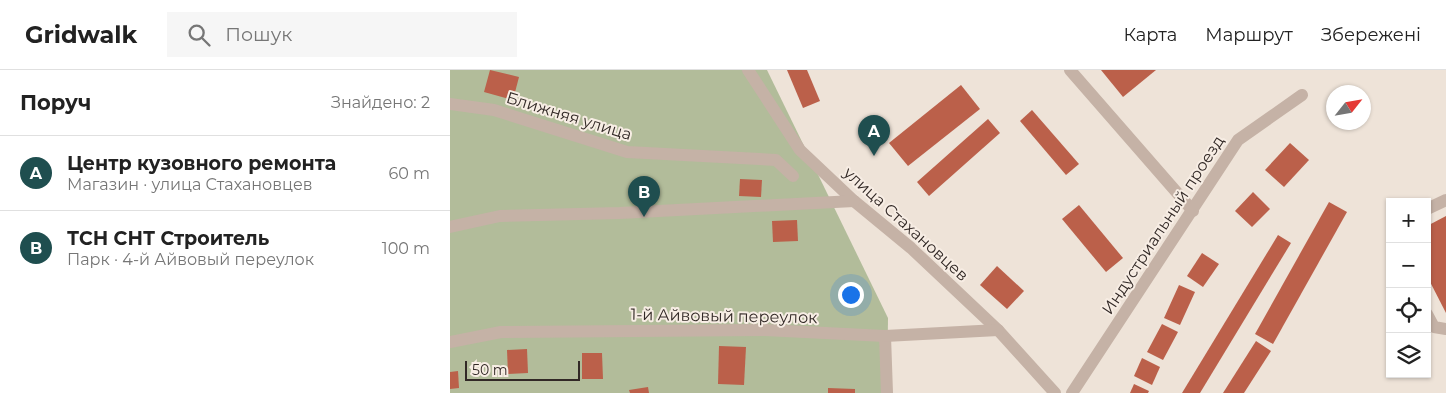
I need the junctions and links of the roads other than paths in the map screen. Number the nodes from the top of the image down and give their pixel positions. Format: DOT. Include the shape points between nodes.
graph roads {
  1 [pos="748,70"];
  2 [pos="1070,70"];
  3 [pos="1302,95"];
  4 [pos="450,104"];
  5 [pos="793,176"];
  6 [pos="1446,200"];
  7 [pos="854,201"];
  8 [pos="1431,207"];
  9 [pos="1192,211"];
  10 [pos="450,227"];
  11 [pos="1431,321"];
  12 [pos="1446,329"];
  13 [pos="998,330"];
  14 [pos="884,336"];
  15 [pos="450,342"];
  16 [pos="887,393"];
  17 [pos="1055,393"];
  18 [pos="1072,393"];
  1 -- 7 [label="street, улица Стахановцев" via="800,150"];
  2 -- 9 [label="street"];
  3 -- 9 [label="street, Индустриальный проезд" via="1238,140"];
  4 -- 5 [label="street, Ближняя улица" via="494,110 627,152 776,160"];
  6 -- 8 [label="street"];
  7 -- 10 [label="street" via="500,216"];
  7 -- 13 [label="street, улица Стахановцев" via="911,248"];
  9 -- 18 [label="street, Индустриальный проезд"];
  11 -- 12 [label="street" via="1434,327"];
  13 -- 14 [label="street, 1-й Айвовый переулок"];
  13 -- 17 [label="street, улица Стахановцев"];
  14 -- 15 [label="street, 1-й Айвовый переулок" via="765,330 501,332"];
  14 -- 16 [label="street"];
}
